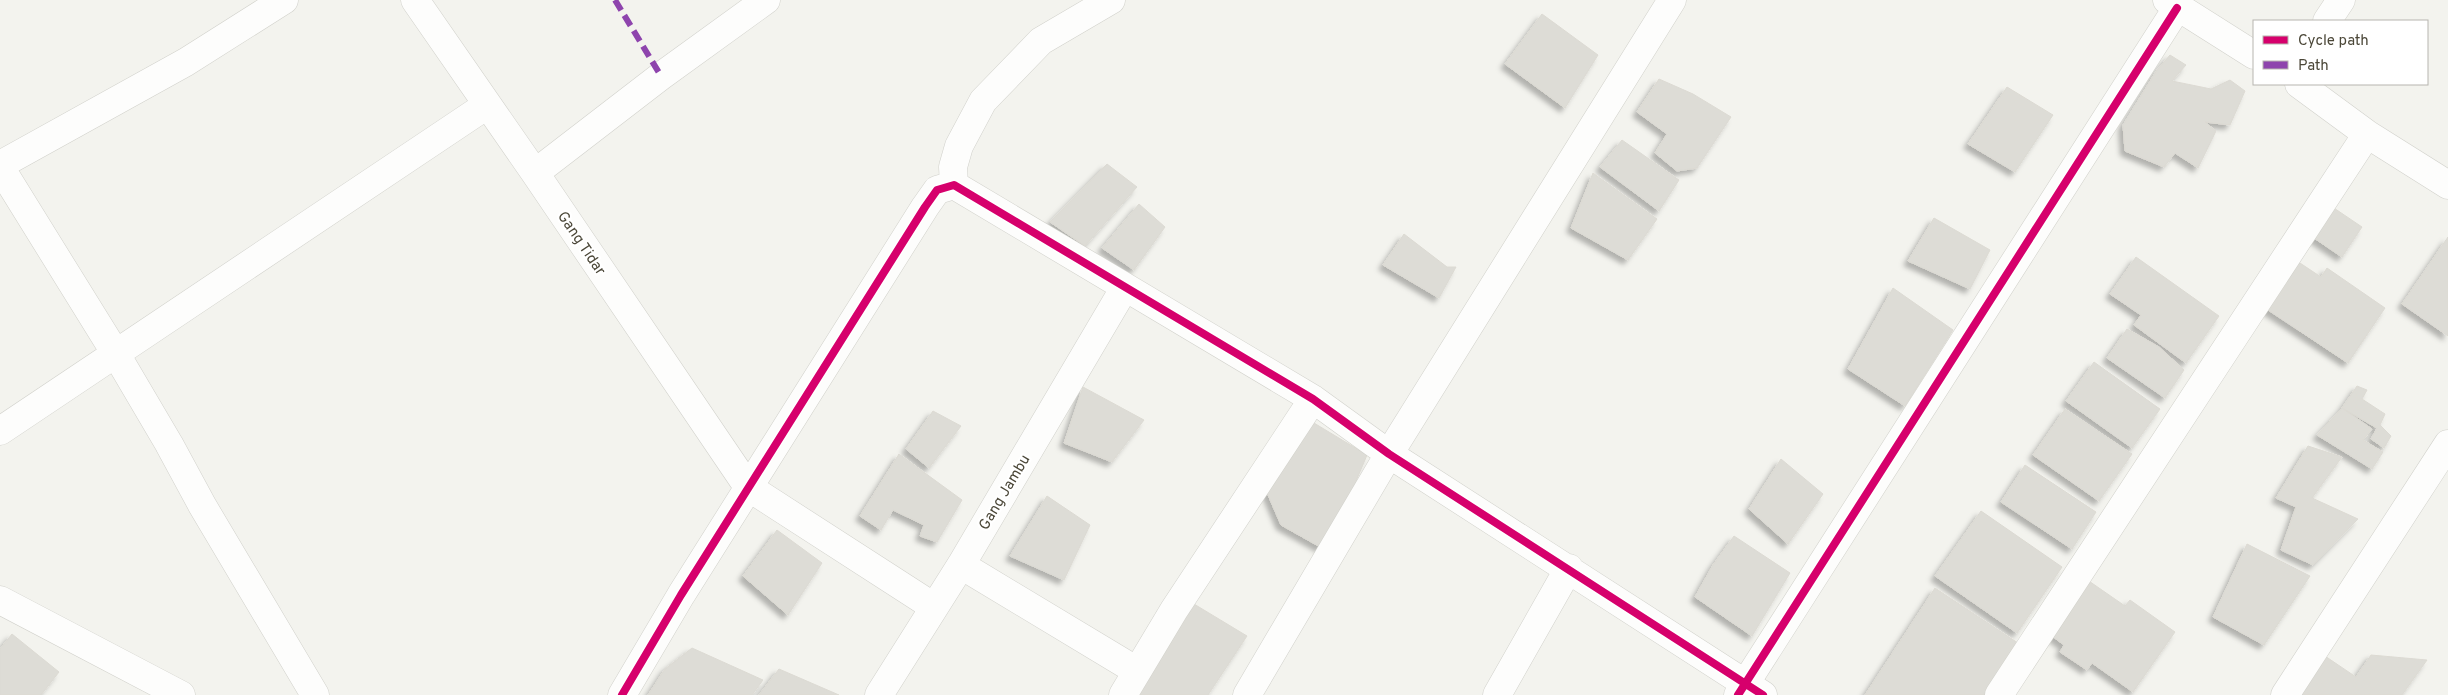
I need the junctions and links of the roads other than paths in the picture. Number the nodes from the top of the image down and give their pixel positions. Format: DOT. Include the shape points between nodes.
graph roads {
  1 [pos="284,0"];
  2 [pos="415,0"];
  3 [pos="766,0"];
  4 [pos="1111,0"];
  5 [pos="1672,0"];
  6 [pos="2341,0"];
  7 [pos="2172,4"];
  8 [pos="2328,20"];
  9 [pos="2253,55"];
  10 [pos="2299,85"];
  11 [pos="487,105"];
  12 [pos="2367,134"];
  13 [pos="0,166"];
  14 [pos="535,173"];
  15 [pos="954,185"];
  16 [pos="2448,185"];
  17 [pos="1125,288"];
  18 [pos="116,354"];
  19 [pos="1313,399"];
  20 [pos="0,431"];
  21 [pos="2448,444"];
  22 [pos="1389,454"];
  23 [pos="748,487"];
  24 [pos="961,565"];
  25 [pos="1569,568"];
  26 [pos="0,600"];
  27 [pos="934,607"];
  28 [pos="1138,672"];
  29 [pos="1748,691"];
  30 [pos="181,695"];
  31 [pos="315,695"];
  32 [pos="622,695"];
  33 [pos="880,695"];
  34 [pos="1123,695"];
  35 [pos="1247,695"];
  36 [pos="1497,695"];
  37 [pos="1999,695"];
  38 [pos="2285,695"];
  1 -- 13 [label="street" via="186,62"];
  2 -- 11 [label="street, Gang Tidar"];
  3 -- 14 [label="street"];
  4 -- 15 [label="street" via="1041,41 983,100 959,146 953,167"];
  5 -- 22 [label="street"];
  6 -- 8 [label="street"];
  7 -- 9 [label="street"];
  7 -- 29 [label="street"];
  10 -- 12 [label="street"];
  11 -- 14 [label="street, Gang Tidar"];
  11 -- 18 [label="street"];
  12 -- 16 [label="street"];
  12 -- 37 [label="street"];
  13 -- 18 [label="street"];
  14 -- 23 [label="street, Gang Tidar"];
  15 -- 17 [label="street"];
  15 -- 23 [label="street" via="937,190"];
  17 -- 19 [label="street"];
  17 -- 24 [label="street, Gang Jambu"];
  18 -- 20 [label="street"];
  18 -- 31 [label="street"];
  19 -- 22 [label="street"];
  19 -- 28 [label="street" via="1174,610"];
  21 -- 38 [label="street"];
  22 -- 25 [label="street"];
  22 -- 35 [label="street"];
  23 -- 27 [label="street"];
  23 -- 32 [label="street"];
  24 -- 27 [label="street, Gang Jambu"];
  24 -- 28 [label="street"];
  25 -- 29 [label="street"];
  25 -- 36 [label="street"];
  26 -- 30 [label="street"];
  27 -- 33 [label="street, Gang Jambu"];
  28 -- 34 [label="street"];
}
